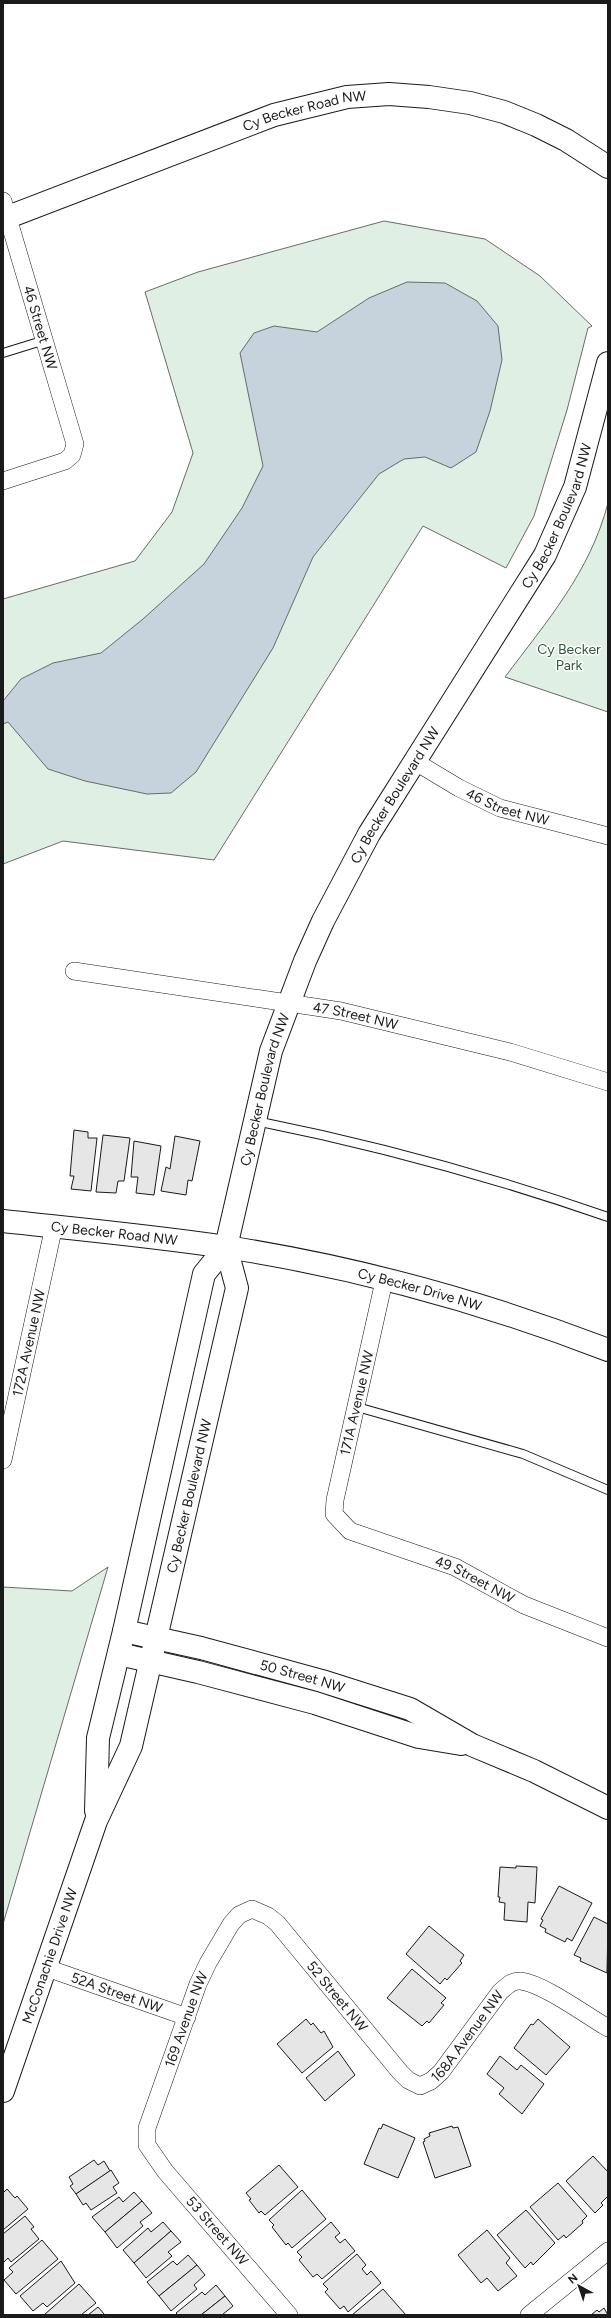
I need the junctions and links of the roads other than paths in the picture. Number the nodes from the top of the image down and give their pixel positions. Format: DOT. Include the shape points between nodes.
graph roads {
  1 [pos="608,167"];
  2 [pos="5,213"];
  3 [pos="45,340"];
  4 [pos="3,353"];
  5 [pos="608,363"];
  6 [pos="3,480"];
  7 [pos="414,761"];
  8 [pos="608,836"];
  9 [pos="74,971"];
  10 [pos="289,1002"];
  11 [pos="608,1082"];
  12 [pos="255,1120"];
  13 [pos="608,1217"];
  14 [pos="3,1221"];
  15 [pos="54,1226"];
  16 [pos="226,1247"];
  17 [pos="384,1281"];
  18 [pos="608,1350"];
  19 [pos="357,1407"];
  20 [pos="3,1460"];
  21 [pos="608,1490"];
  22 [pos="341,1524"];
  23 [pos="124,1631"];
  24 [pos="155,1638"];
  25 [pos="608,1638"];
  26 [pos="119,1654"];
  27 [pos="150,1661"];
  28 [pos="472,1745"];
  29 [pos="131,1746"];
  30 [pos="608,1808"];
  31 [pos="96,1821"];
  32 [pos="252,1909"];
  33 [pos="47,1968"];
  34 [pos="187,2017"];
  35 [pos="608,2028"];
  36 [pos="420,2086"];
  37 [pos="3,2091"];
  38 [pos="147,2145"];
  39 [pos="608,2251"];
  40 [pos="289,2315"];
  41 [pos="529,2315"];
  1 -- 2 [label="street, Cy Becker Road NW" via="566,140 504,112 470,103 429,97 389,94 347,97 274,115"];
  2 -- 3 [label="street, 46 Street NW"];
  3 -- 4 [label="lane"];
  3 -- 6 [label="street, 46 Street NW" via="73,434 75,444 72,455 65,462 55,466"];
  5 -- 7 [label="street, Cy Becker Boulevard NW" via="575,486 545,555"];
  7 -- 8 [label="street, 46 Street NW" via="459,788 500,808"];
  7 -- 10 [label="street, Cy Becker Boulevard NW" via="370,834 323,921"];
  9 -- 10 [label="street, 47 Street NW"];
  10 -- 11 [label="street, 47 Street NW" via="341,1011 459,1039"];
  10 -- 12 [label="street, Cy Becker Boulevard NW" via="271,1051"];
  12 -- 13 [label="lane" via="423,1159"];
  12 -- 16 [label="street, Cy Becker Boulevard NW"];
  14 -- 15 [label="street, Cy Becker Road NW"];
  15 -- 16 [label="street, Cy Becker Road NW"];
  15 -- 20 [label="street, 172A Avenue NW"];
  16 -- 17 [label="street, Cy Becker Drive NW" via="334,1267"];
  16 -- 23 [label="street, Cy Becker Boulevard NW" via="204,1274"];
  16 -- 24 [label="street, Cy Becker Boulevard NW" via="237,1288"];
  17 -- 18 [label="street, Cy Becker Drive NW" via="513,1315"];
  17 -- 19 [label="street, 171A Avenue NW"];
  19 -- 21 [label="lane" via="523,1454"];
  19 -- 22 [label="street, 171A Avenue NW" via="335,1500 334,1514"];
  22 -- 25 [label="street, 49 Street NW" via="350,1531 455,1567 524,1605"];
  23 -- 24 [label="street, 50 Street NW"];
  23 -- 26 [label="street, McConachie Drive NW"];
  24 -- 27 [label="street, Cy Becker Boulevard NW"];
  24 -- 28 [label="street, 50 Street NW" via="322,1681 410,1709"];
  26 -- 27 [label="street, 50 Street NW"];
  26 -- 31 [label="street, McConachie Drive NW" via="98,1738"];
  27 -- 28 [label="street, 50 Street NW" via="315,1703 419,1737"];
  27 -- 29 [label="street, Cy Becker Boulevard NW"];
  28 -- 30 [label="street, 50 Street NW" via="527,1768"];
  29 -- 31 [label="street, McConachie Drive NW"];
  31 -- 33 [label="street, McConachie Drive NW"];
  32 -- 34 [label="street, 169 Avenue NW" via="238,1915 223,1934 198,1984"];
  32 -- 36 [label="street, 52 Street NW" via="277,1923 400,2072"];
  33 -- 34 [label="street, 52A Street NW"];
  33 -- 37 [label="street, McConachie Drive NW"];
  34 -- 38 [label="street, 169 Avenue NW" via="147,2128"];
  35 -- 36 [label="street, 168A Avenue NW" via="545,1990 521,1981 511,1982 500,1992 441,2072"];
  38 -- 40 [label="street, 53 Street NW" via="165,2171"];
  39 -- 41 [label="street"];
}
